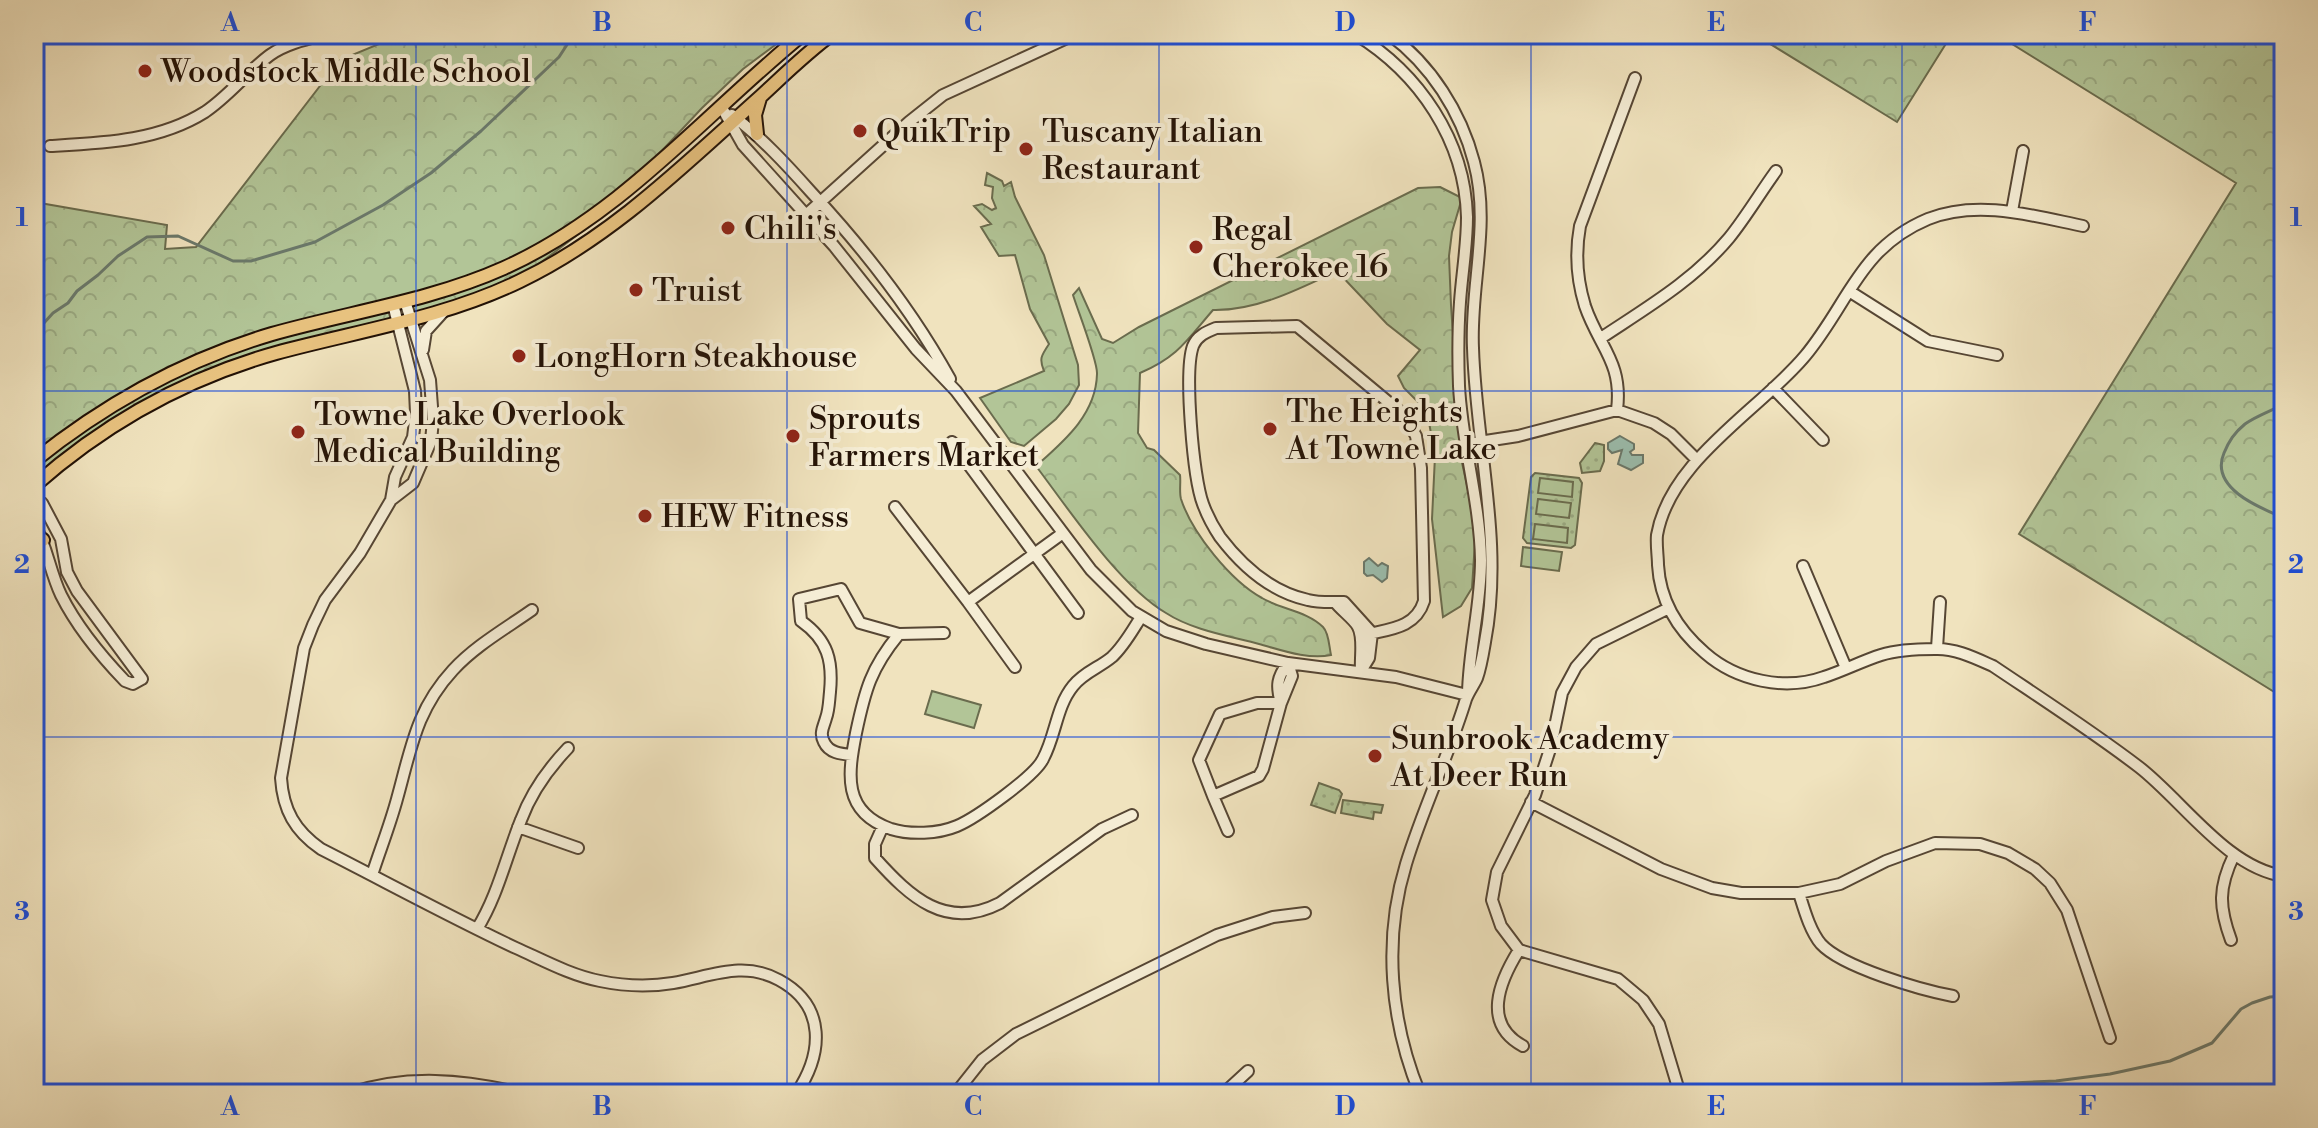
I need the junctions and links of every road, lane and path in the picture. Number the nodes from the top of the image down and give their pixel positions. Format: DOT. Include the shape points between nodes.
graph roads {
  1 [pos="328,34"];
  2 [pos="803,34"];
  3 [pos="832,34"];
  4 [pos="1076,34"];
  5 [pos="1355,34"];
  6 [pos="1389,34"];
  7 [pos="1635,78"];
  8 [pos="760,97"];
  9 [pos="721,106"];
  10 [pos="734,120"];
  11 [pos="757,134"];
  12 [pos="50,146"];
  13 [pos="2023,151"];
  14 [pos="1776,171"];
  15 [pos="820,202"];
  16 [pos="2012,211"];
  17 [pos="806,215"];
  18 [pos="2083,226"];
  19 [pos="1849,291"];
  20 [pos="399,303"];
  21 [pos="447,309"];
  22 [pos="404,321"];
  23 [pos="1601,338"];
  24 [pos="1997,355"];
  25 [pos="424,360"];
  26 [pos="1773,388"];
  27 [pos="956,391"];
  28 [pos="1617,410"];
  29 [pos="1823,440"];
  30 [pos="952,442"];
  31 [pos="1482,442"];
  32 [pos="1466,444"];
  33 [pos="1696,459"];
  34 [pos="34,461"];
  35 [pos="34,486"];
  36 [pos="391,500"];
  37 [pos="34,502"];
  38 [pos="895,507"];
  39 [pos="34,523"];
  40 [pos="1063,533"];
  41 [pos="38,537"];
  42 [pos="1035,553"];
  43 [pos="1803,566"];
  44 [pos="968,602"];
  45 [pos="1940,602"];
  46 [pos="1667,609"];
  47 [pos="532,610"];
  48 [pos="1078,613"];
  49 [pos="1141,617"];
  50 [pos="944,633"];
  51 [pos="899,634"];
  52 [pos="1366,635"];
  53 [pos="1937,648"];
  54 [pos="1288,663"];
  55 [pos="1015,667"];
  56 [pos="1846,668"];
  57 [pos="1361,671"];
  58 [pos="1467,695"];
  59 [pos="1281,703"];
  60 [pos="568,748"];
  61 [pos="852,755"];
  62 [pos="1213,796"];
  63 [pos="1531,802"];
  64 [pos="1132,815"];
  65 [pos="883,826"];
  66 [pos="518,827"];
  67 [pos="1228,831"];
  68 [pos="578,848"];
  69 [pos="2234,855"];
  70 [pos="372,875"];
  71 [pos="2284,876"];
  72 [pos="1799,893"];
  73 [pos="1305,913"];
  74 [pos="477,929"];
  75 [pos="2231,940"];
  76 [pos="1519,950"];
  77 [pos="1953,996"];
  78 [pos="2110,1038"];
  79 [pos="1523,1046"];
  80 [pos="1248,1071"];
  81 [pos="347,1094"];
  82 [pos="524,1094"];
  83 [pos="796,1094"];
  84 [pos="955,1094"];
  85 [pos="1223,1094"];
  86 [pos="1420,1094"];
  87 [pos="1680,1094"];
  1 -- 12 [label="street" via="278,51 207,110 170,129 144,137"];
  2 -- 9 [label="main road"];
  3 -- 8 [label="main road"];
  4 -- 15 [label="street" via="943,95"];
  5 -- 32 [label="street" via="1388,56 1426,97 1462,176 1466,237 1459,390"];
  6 -- 31 [label="street" via="1441,89 1468,140 1479,182 1482,240 1472,342"];
  7 -- 23 [label="street" via="1578,240 1580,288"];
  8 -- 10 [label="main road"];
  8 -- 11 [label="main road"];
  9 -- 10 [label="street"];
  9 -- 20 [label="main road" via="622,196 564,237 479,278"];
  10 -- 11 [label="street"];
  10 -- 17 [label="street" via="743,145"];
  10 -- 21 [label="main road" via="648,198 584,246 516,284"];
  11 -- 15 [label="street"];
  13 -- 16 [label="street"];
  14 -- 23 [label="street" via="1727,239 1696,271"];
  15 -- 17 [label="street"];
  15 -- 27 [label="street" via="892,289"];
  16 -- 18 [label="street"];
  16 -- 19 [label="street" via="1951,212 1903,231 1872,257"];
  17 -- 27 [label="street"];
  19 -- 24 [label="street" via="1928,341"];
  19 -- 26 [label="street" via="1805,355"];
  20 -- 22 [label="street"];
  20 -- 34 [label="main road" via="273,334 182,367 95,415"];
  21 -- 22 [label="main road"];
  21 -- 25 [label="street" via="426,331"];
  22 -- 25 [label="street"];
  22 -- 35 [label="main road" via="242,363 179,389 108,429"];
  22 -- 36 [label="street" via="416,413 410,449 395,477"];
  23 -- 28 [label="street" via="1613,363"];
  25 -- 36 [label="street" via="433,403 431,441 413,483"];
  26 -- 29 [label="street"];
  26 -- 33 [label="street"];
  27 -- 40 [label="street"];
  28 -- 31 [label="street"];
  28 -- 33 [label="street" via="1654,423"];
  30 -- 42 [label="street"];
  31 -- 32 [label="street"];
  31 -- 58 [label="street" via="1493,548 1492,594 1481,662"];
  32 -- 58 [label="street" via="1481,560"];
  33 -- 46 [label="street" via="1674,493 1657,537"];
  36 -- 70 [label="street" via="313,625 304,648 281,778 285,806 298,830 321,849"];
  37 -- 41 [label="street" via="42,503 54,523 77,591 142,679 125,681 70,610"];
  38 -- 44 [label="street"];
  39 -- 41 [label="street"];
  40 -- 42 [label="street"];
  40 -- 49 [label="street" via="1100,580"];
  42 -- 44 [label="street"];
  42 -- 48 [label="street"];
  43 -- 56 [label="street"];
  44 -- 55 [label="street"];
  45 -- 53 [label="street"];
  46 -- 56 [label="street" via="1707,656 1741,675 1798,682"];
  46 -- 63 [label="street" via="1596,644 1576,667 1562,693"];
  47 -- 70 [label="street" via="465,658 429,701 411,739"];
  49 -- 54 [label="street" via="1194,641"];
  49 -- 65 [label="street" via="1110,659 1085,672 1067,694 1035,771 956,826 919,833"];
  50 -- 51 [label="street"];
  51 -- 61 [label="street" via="865,688"];
  51 -- 61 [label="street" via="860,623 841,589 799,599 801,621 828,649 832,663 821,729 824,743 834,752"];
  52 -- 52 [label="street" via="1404,627 1424,601 1416,436 1405,416 1297,326 1205,332 1192,348 1190,367 1196,470 1203,503 1219,535 1262,579 1286,594 1344,602"];
  52 -- 57 [label="street" via="1369,658"];
  53 -- 56 [label="street" via="1883,655"];
  53 -- 69 [label="street" via="1993,666 2062,712 2152,778"];
  54 -- 57 [label="street"];
  54 -- 59 [label="street" via="1292,676"];
  57 -- 58 [label="street"];
  58 -- 86 [label="street" via="1407,862 1395,913 1396,1007"];
  59 -- 62 [label="street" via="1259,776"];
  59 -- 62 [label="street" via="1257,703 1220,714 1199,760"];
  60 -- 66 [label="street" via="538,785"];
  61 -- 65 [label="street" via="848,772 855,799"];
  62 -- 67 [label="street"];
  63 -- 72 [label="street" via="1688,880 1741,893"];
  63 -- 76 [label="street" via="1497,872 1492,900 1501,926"];
  64 -- 65 [label="street" via="1102,829 1000,903 960,915 917,898 875,858"];
  66 -- 68 [label="street"];
  66 -- 74 [label="street" via="489,910"];
  69 -- 71 [label="street"];
  69 -- 75 [label="street" via="2221,906"];
  70 -- 74 [label="street"];
  72 -- 77 [label="street" via="1820,943 1831,952"];
  72 -- 78 [label="street" via="1840,884 1935,843 1980,844 2008,853 2050,883 2067,910"];
  73 -- 84 [label="street" via="1229,930 1016,1034 982,1060"];
  74 -- 83 [label="street" via="572,974 613,984 655,985 738,970 779,980 809,1009 816,1036 813,1063"];
  76 -- 79 [label="street" via="1504,975 1498,1015 1511,1040"];
  76 -- 87 [label="street" via="1629,986 1659,1024"];
  80 -- 85 [label="street"];
  81 -- 82 [label="street" via="410,1080 470,1082"];
}
